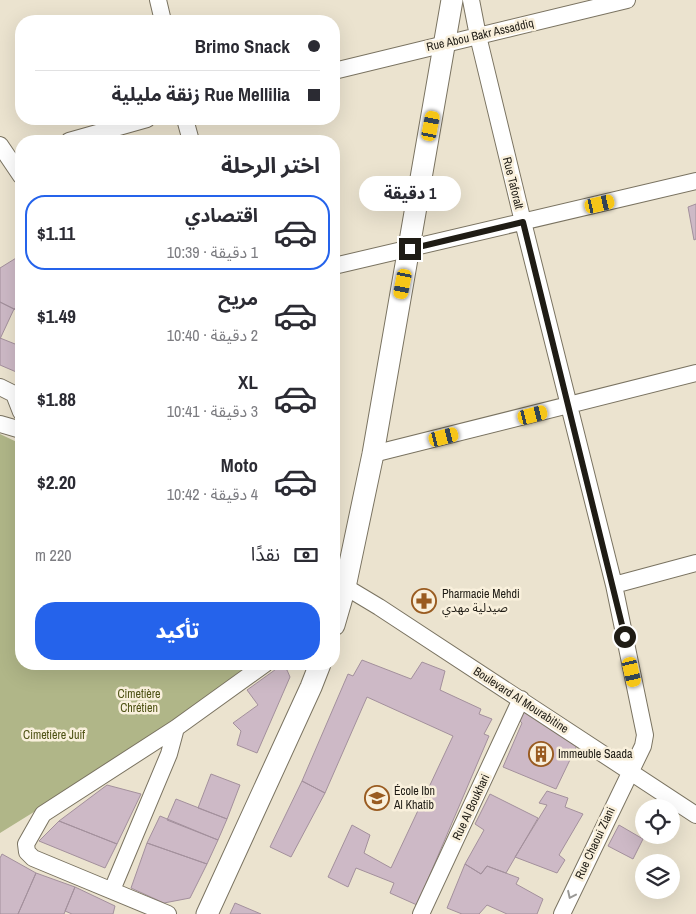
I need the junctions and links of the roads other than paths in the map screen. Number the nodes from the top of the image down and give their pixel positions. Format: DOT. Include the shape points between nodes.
graph roads {
  1 [pos="158,0"];
  2 [pos="452,0"];
  3 [pos="472,0"];
  4 [pos="627,0"];
  5 [pos="162,15"];
  6 [pos="478,36"];
  7 [pos="444,43"];
  8 [pos="340,69"];
  9 [pos="126,125"];
  10 [pos="90,135"];
  11 [pos="0,145"];
  12 [pos="15,158"];
  13 [pos="696,181"];
  14 [pos="523,222"];
  15 [pos="410,249"];
  16 [pos="340,265"];
  17 [pos="696,373"];
  18 [pos="0,387"];
  19 [pos="15,397"];
  20 [pos="568,406"];
  21 [pos="0,424"];
  22 [pos="15,428"];
  23 [pos="373,454"];
  24 [pos="696,563"];
  25 [pos="340,583"];
  26 [pos="614,585"];
  27 [pos="257,670"];
  28 [pos="318,670"];
  29 [pos="521,699"];
  30 [pos="176,728"];
  31 [pos="629,772"];
  32 [pos="696,815"];
  33 [pos="112,890"];
  34 [pos="168,914"];
  35 [pos="207,914"];
  36 [pos="421,914"];
  37 [pos="562,914"];
  1 -- 5 [label="street"];
  2 -- 7 [label="main road"];
  3 -- 6 [label="street, Rue Taforalt"];
  4 -- 6 [label="street, Rue Abou Bakr Assaddiq"];
  6 -- 7 [label="street, Rue Abou Bakr Assaddiq"];
  6 -- 14 [label="street, Rue Taforalt"];
  7 -- 8 [label="street, Rue Abou Bakr Assaddiq"];
  7 -- 15 [label="main road"];
  9 -- 10 [label="street"];
  11 -- 12 [label="street"];
  13 -- 14 [label="street"];
  14 -- 15 [label="street"];
  14 -- 20 [label="street, Rue Taforalt"];
  15 -- 16 [label="street"];
  15 -- 23 [label="main road"];
  17 -- 20 [label="street"];
  18 -- 19 [label="street"];
  20 -- 23 [label="street"];
  20 -- 26 [label="street, Rue Taforalt"];
  21 -- 22 [label="street"];
  23 -- 25 [label="main road"];
  24 -- 26 [label="street"];
  25 -- 29 [label="street, Boulevard Al Mourabitine"];
  26 -- 31 [label="street, Rue Taforalt" via="645,735 643,746"];
  27 -- 30 [label="street"];
  28 -- 35 [label="main road"];
  29 -- 31 [label="street, Boulevard Al Mourabitine"];
  29 -- 36 [label="street, Rue Al Boukhari"];
  30 -- 33 [label="street" via="169,754"];
  30 -- 33 [label="street" via="45,812 26,844 32,858"];
  31 -- 32 [label="street, Boulevard Al Mourabitine"];
  31 -- 37 [label="street, Rue Chaoui Ziani, one-way"];
  33 -- 34 [label="street"];
}
